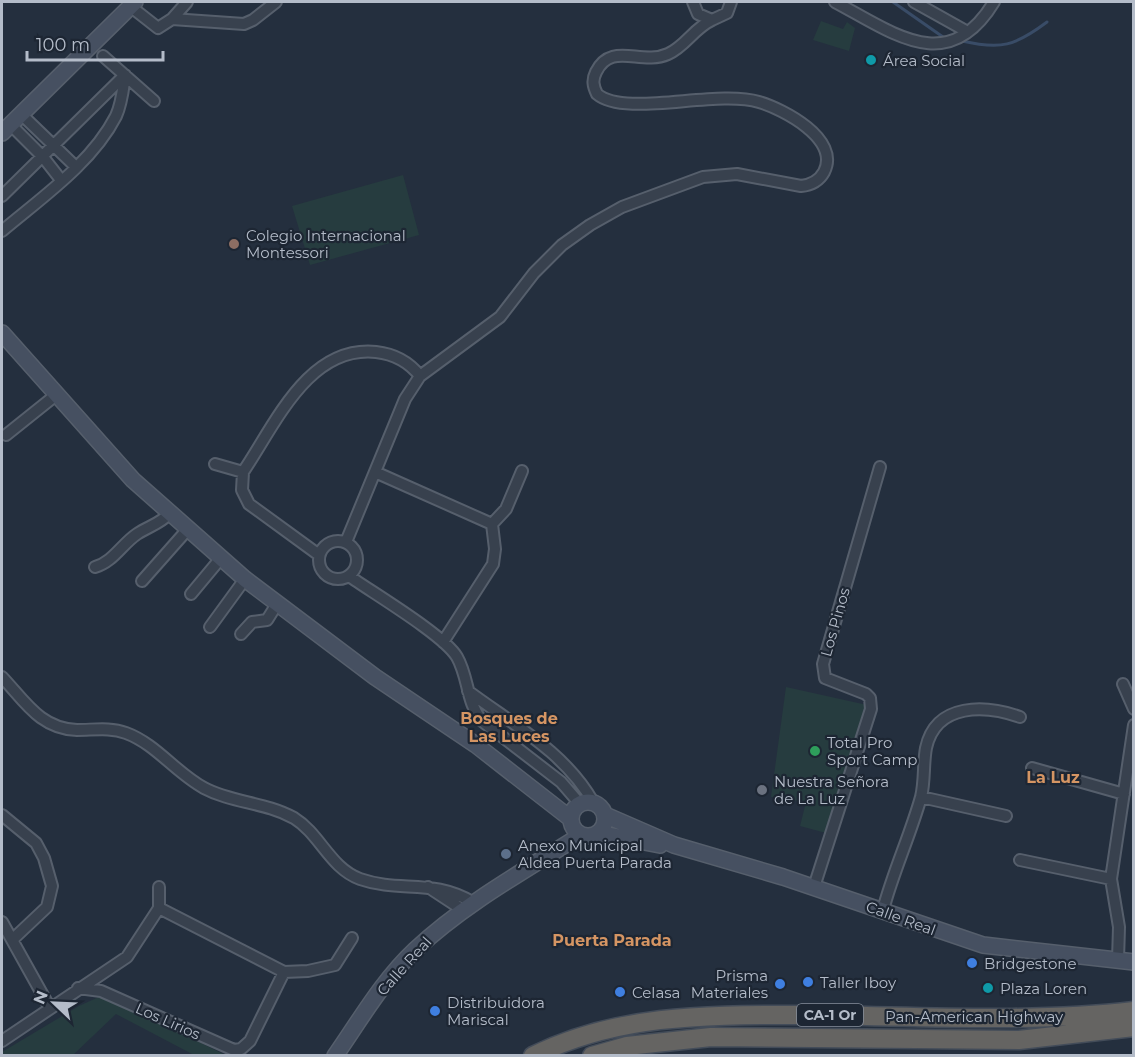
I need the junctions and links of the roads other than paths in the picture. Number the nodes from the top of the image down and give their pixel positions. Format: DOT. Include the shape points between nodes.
graph roads {
  1 [pos="187,2"];
  2 [pos="276,2"];
  3 [pos="731,2"];
  4 [pos="835,2"];
  5 [pos="914,2"];
  6 [pos="994,2"];
  7 [pos="132,4"];
  8 [pos="695,6"];
  9 [pos="172,19"];
  10 [pos="712,20"];
  11 [pos="966,31"];
  12 [pos="693,35"];
  13 [pos="103,56"];
  14 [pos="125,75"];
  15 [pos="154,101"];
  16 [pos="11,124"];
  17 [pos="56,145"];
  18 [pos="43,157"];
  19 [pos="76,167"];
  20 [pos="62,180"];
  21 [pos="2,196"];
  22 [pos="2,231"];
  23 [pos="2,333"];
  24 [pos="420,376"];
  25 [pos="56,394"];
  26 [pos="6,435"];
  27 [pos="215,464"];
  28 [pos="880,467"];
  29 [pos="522,471"];
  30 [pos="243,472"];
  31 [pos="375,472"];
  32 [pos="170,513"];
  33 [pos="492,524"];
  34 [pos="188,529"];
  35 [pos="346,542"];
  36 [pos="319,555"];
  37 [pos="221,558"];
  38 [pos="95,567"];
  39 [pos="349,576"];
  40 [pos="245,579"];
  41 [pos="142,581"];
  42 [pos="191,594"];
  43 [pos="277,604"];
  44 [pos="210,627"];
  45 [pos="241,634"];
  46 [pos="443,642"];
  47 [pos="2,677"];
  48 [pos="1122,684"];
  49 [pos="468,692"];
  50 [pos="1134,710"];
  51 [pos="1020,717"];
  52 [pos="1134,725"];
  53 [pos="1032,768"];
  54 [pos="1124,794"];
  55 [pos="921,797"];
  56 [pos="575,809"];
  57 [pos="2,815"];
  58 [pos="605,815"];
  59 [pos="1006,816"];
  60 [pos="598,833"];
  61 [pos="581,835"];
  62 [pos="674,845"];
  63 [pos="560,848"];
  64 [pos="1020,860"];
  65 [pos="1111,879"];
  66 [pos="159,887"];
  67 [pos="814,887"];
  68 [pos="468,907"];
  69 [pos="159,908"];
  70 [pos="883,910"];
  71 [pos="2,922"];
  72 [pos="352,938"];
  73 [pos="12,940"];
  74 [pos="1126,961"];
  75 [pos="109,970"];
  76 [pos="284,972"];
  77 [pos="78,988"];
  78 [pos="114,997"];
  79 [pos="50,1008"];
  80 [pos="1134,1011"];
  81 [pos="1134,1027"];
  82 [pos="22,1028"];
  83 [pos="2,1029"];
  84 [pos="2,1041"];
  85 [pos="651,1050"];
  86 [pos="335,1056"];
  87 [pos="533,1056"];
  88 [pos="592,1056"];
  1 -- 9 [label="street"];
  2 -- 9 [label="street" via="244,24"];
  3 -- 10 [label="street" via="727,13"];
  4 -- 11 [label="street" via="920,44 943,44"];
  5 -- 11 [label="street"];
  6 -- 11 [label="street" via="985,16"];
  7 -- 9 [label="street" via="158,28"];
  7 -- 16 [label="main road"];
  8 -- 10 [label="street" via="702,17"];
  8 -- 12 [label="street"];
  10 -- 12 [label="street"];
  12 -- 24 [label="street" via="666,56 604,58 594,78 597,94 606,102 629,105 723,97 760,102 792,116 812,132 826,158 826,168 820,177 801,186 747,175 714,175 622,207 562,245 500,317"];
  13 -- 14 [label="street"];
  14 -- 15 [label="street"];
  14 -- 17 [label="street"];
  14 -- 19 [label="street" via="116,115"];
  16 -- 17 [label="street"];
  16 -- 18 [label="street"];
  17 -- 18 [label="street"];
  17 -- 19 [label="street"];
  18 -- 20 [label="street"];
  18 -- 21 [label="street"];
  19 -- 20 [label="street"];
  20 -- 22 [label="street"];
  23 -- 25 [label="main road"];
  24 -- 30 [label="street" via="402,360 380,353 355,353 328,362 304,380"];
  24 -- 31 [label="street" via="405,399"];
  25 -- 26 [label="street"];
  25 -- 32 [label="main road" via="110,456"];
  27 -- 30 [label="street"];
  28 -- 67 [label="street, Los Pinos" via="823,664 825,678 867,694 871,710"];
  29 -- 33 [label="street" via="506,509"];
  30 -- 36 [label="street" via="242,490 249,504"];
  31 -- 33 [label="street"];
  31 -- 35 [label="street"];
  32 -- 34 [label="main road"];
  32 -- 38 [label="street" via="132,538 109,561"];
  33 -- 46 [label="street" via="493,564"];
  34 -- 37 [label="main road"];
  34 -- 41 [label="street"];
  35 -- 36 [label="street" via="326,544"];
  35 -- 39 [label="street" via="357,558"];
  36 -- 39 [label="street" via="320,567 327,576"];
  37 -- 40 [label="main road"];
  37 -- 42 [label="street"];
  39 -- 46 [label="street"];
  40 -- 43 [label="main road"];
  40 -- 44 [label="street"];
  43 -- 45 [label="street" via="267,620 252,622"];
  43 -- 56 [label="main road" via="525,784"];
  46 -- 49 [label="street" via="458,658"];
  47 -- 68 [label="street" via="28,708 45,721 67,728 129,734 206,789 265,805 294,819 350,875 374,882 456,892"];
  48 -- 50 [label="street"];
  49 -- 56 [label="street" via="472,710 482,721 561,782"];
  49 -- 56 [label="street" via="543,745 579,781"];
  51 -- 55 [label="street" via="981,708 951,713 931,735 926,747"];
  52 -- 54 [label="street"];
  53 -- 54 [label="street"];
  54 -- 65 [label="street"];
  55 -- 59 [label="street"];
  55 -- 70 [label="street"];
  56 -- 58 [label="main road" via="601,807"];
  56 -- 61 [label="main road" via="573,828"];
  56 -- 63 [label="main road" via="566,824 569,835"];
  57 -- 73 [label="street" via="36,843 52,886 47,907"];
  58 -- 60 [label="main road"];
  58 -- 62 [label="main road, Calle Real"];
  60 -- 61 [label="main road"];
  60 -- 62 [label="main road, Calle Real"];
  61 -- 63 [label="main road, Calle Real"];
  62 -- 67 [label="main road, Calle Real"];
  63 -- 68 [label="main road, Calle Real"];
  64 -- 65 [label="street"];
  65 -- 74 [label="street"];
  66 -- 69 [label="street"];
  67 -- 70 [label="main road, Calle Real"];
  68 -- 86 [label="main road, Calle Real" via="414,951 385,984"];
  69 -- 75 [label="street" via="128,957"];
  69 -- 76 [label="street"];
  70 -- 74 [label="main road, Calle Real" via="983,945"];
  71 -- 73 [label="street"];
  72 -- 76 [label="street" via="335,965"];
  73 -- 79 [label="street"];
  75 -- 77 [label="street"];
  75 -- 78 [label="street" via="105,983"];
  76 -- 78 [label="street, Los Lirios" via="250,1041 241,1049 229,1049"];
  77 -- 78 [label="street, Los Lirios"];
  77 -- 79 [label="street"];
  79 -- 82 [label="street"];
  80 -- 87 [label="highway, Pan-American Highway / CA-1 Or" via="1057,1017 700,1016 609,1027 556,1044"];
  81 -- 85 [label="highway, Pan-American Highway / CA-1 Or" via="1020,1040 722,1037"];
  82 -- 83 [label="street"];
  82 -- 84 [label="street"];
  85 -- 88 [label="highway, Pan-American Highway / CA-1 Or"];
}
